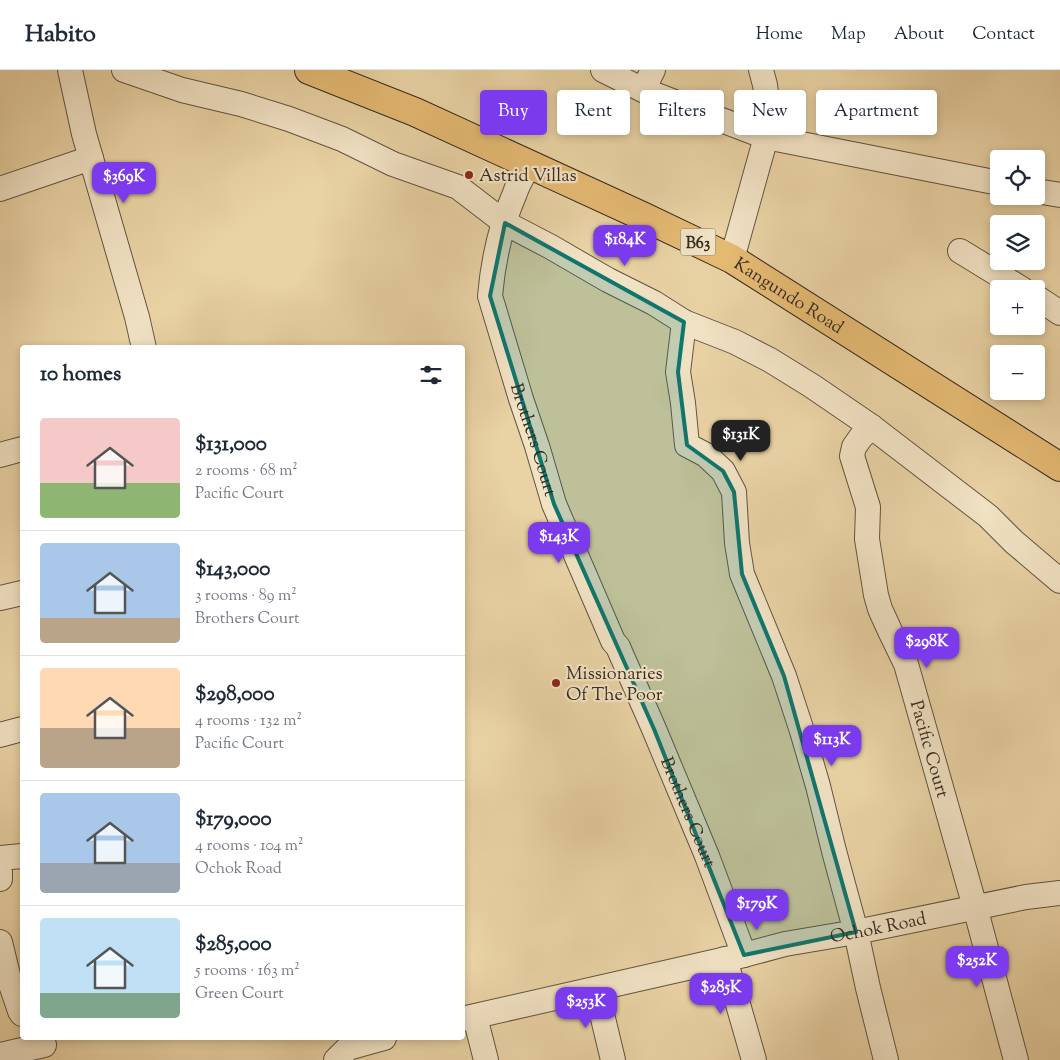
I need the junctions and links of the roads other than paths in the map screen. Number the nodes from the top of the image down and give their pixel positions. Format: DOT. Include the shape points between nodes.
graph roads {
  1 [pos="70,70"];
  2 [pos="124,70"];
  3 [pos="309,70"];
  4 [pos="603,70"];
  5 [pos="761,70"];
  6 [pos="648,80"];
  7 [pos="766,137"];
  8 [pos="91,158"];
  9 [pos="529,165"];
  10 [pos="990,181"];
  11 [pos="0,189"];
  12 [pos="1045,192"];
  13 [pos="1060,195"];
  14 [pos="504,223"];
  15 [pos="960,251"];
  16 [pos="732,259"];
  17 [pos="1007,280"];
  18 [pos="1045,303"];
  19 [pos="1060,313"];
  20 [pos="684,322"];
  21 [pos="143,345"];
  22 [pos="872,427"];
  23 [pos="20,450"];
  24 [pos="0,455"];
  25 [pos="1060,467"];
  26 [pos="1060,581"];
  27 [pos="20,593"];
  28 [pos="0,598"];
  29 [pos="20,730"];
  30 [pos="0,735"];
  31 [pos="20,856"];
  32 [pos="0,858"];
  33 [pos="0,873"];
  34 [pos="0,879"];
  35 [pos="1060,893"];
  36 [pos="975,907"];
  37 [pos="856,932"];
  38 [pos="0,942"];
  39 [pos="735,957"];
  40 [pos="596,989"];
  41 [pos="20,1007"];
  42 [pos="469,1018"];
  43 [pos="378,1040"];
  44 [pos="43,1048"];
  45 [pos="345,1051"];
  46 [pos="0,1055"];
  47 [pos="486,1060"];
  48 [pos="614,1060"];
  49 [pos="754,1060"];
  50 [pos="886,1060"];
  51 [pos="1016,1060"];
  1 -- 8 [label="street"];
  2 -- 14 [label="street" via="182,90 242,104 342,139 394,164 458,187"];
  3 -- 9 [label="highway, Kangundo Road / B63" via="415,112"];
  4 -- 6 [label="street"];
  5 -- 7 [label="street" via="768,108"];
  6 -- 7 [label="street"];
  7 -- 10 [label="street"];
  7 -- 16 [label="street"];
  8 -- 11 [label="street"];
  8 -- 21 [label="street"];
  9 -- 14 [label="street, Brothers Court"];
  9 -- 16 [label="highway, Kangundo Road / B63"];
  12 -- 13 [label="street"];
  14 -- 20 [label="street"];
  14 -- 39 [label="street, Brothers Court" via="490,296 554,504 707,856"];
  15 -- 17 [label="street"];
  16 -- 25 [label="highway, Kangundo Road / B63"];
  18 -- 19 [label="street"];
  20 -- 22 [label="street" via="770,360"];
  20 -- 37 [label="street" via="678,372 687,445 723,471 734,492 742,574 784,676 802,731"];
  22 -- 26 [label="street" via="988,516"];
  22 -- 36 [label="street, Pacific Court" via="854,447 852,456 868,507 867,539 876,595 906,664"];
  23 -- 24 [label="street"];
  27 -- 28 [label="street"];
  29 -- 30 [label="street"];
  31 -- 32 [label="street"];
  33 -- 34 [label="street"];
  35 -- 36 [label="street, Ochok Road"];
  36 -- 37 [label="street, Ochok Road"];
  36 -- 51 [label="street"];
  37 -- 39 [label="street, Ochok Road" via="785,944"];
  37 -- 50 [label="street"];
  38 -- 41 [label="street"];
  39 -- 40 [label="street, Ochok Road"];
  39 -- 49 [label="street, Brothers Court"];
  40 -- 42 [label="street, Ochok Road"];
  40 -- 48 [label="street"];
  42 -- 47 [label="street"];
  43 -- 45 [label="street"];
  44 -- 46 [label="street"];
}
